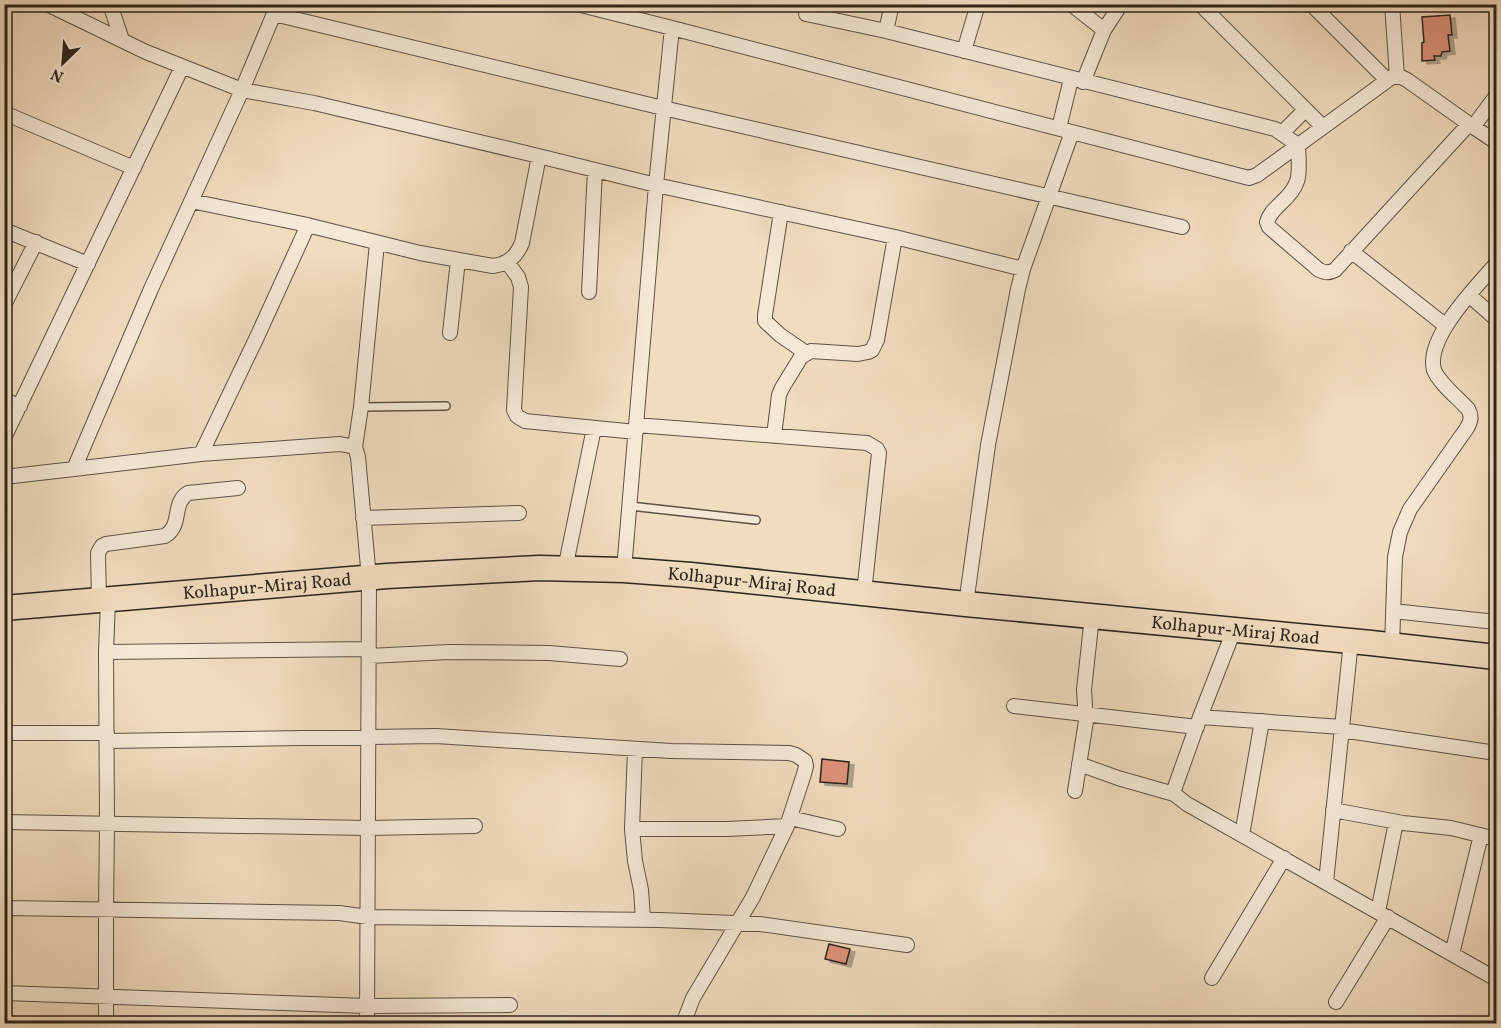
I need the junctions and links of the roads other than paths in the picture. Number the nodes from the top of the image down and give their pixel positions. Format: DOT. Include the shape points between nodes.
graph roads {
  1 [pos="47,4"];
  2 [pos="110,4"];
  3 [pos="577,4"];
  4 [pos="808,4"];
  5 [pos="892,4"];
  6 [pos="978,4"];
  7 [pos="1071,4"];
  8 [pos="1121,4"];
  9 [pos="1200,4"];
  10 [pos="1311,4"];
  11 [pos="1392,4"];
  12 [pos="276,9"];
  13 [pos="672,28"];
  14 [pos="1104,30"];
  15 [pos="885,31"];
  16 [pos="122,40"];
  17 [pos="964,51"];
  18 [pos="182,67"];
  19 [pos="1392,79"];
  20 [pos="1077,80"];
  21 [pos="242,90"];
  22 [pos="1497,96"];
  23 [pos="663,108"];
  24 [pos="1305,110"];
  25 [pos="4,113"];
  26 [pos="1471,126"];
  27 [pos="1323,127"];
  28 [pos="1065,130"];
  29 [pos="1282,133"];
  30 [pos="1497,142"];
  31 [pos="1298,145"];
  32 [pos="539,156"];
  33 [pos="134,168"];
  34 [pos="594,170"];
  35 [pos="656,185"];
  36 [pos="1050,196"];
  37 [pos="191,201"];
  38 [pos="781,212"];
  39 [pos="308,225"];
  40 [pos="1182,227"];
  41 [pos="4,230"];
  42 [pos="895,237"];
  43 [pos="36,242"];
  44 [pos="377,243"];
  45 [pos="1352,251"];
  46 [pos="458,260"];
  47 [pos="507,262"];
  48 [pos="88,264"];
  49 [pos="1497,264"];
  50 [pos="1023,269"];
  51 [pos="589,292"];
  52 [pos="1469,295"];
  53 [pos="4,305"];
  54 [pos="1497,319"];
  55 [pos="1446,326"];
  56 [pos="450,333"];
  57 [pos="806,353"];
  58 [pos="4,400"];
  59 [pos="20,406"];
  60 [pos="446,406"];
  61 [pos="361,407"];
  62 [pos="594,428"];
  63 [pos="636,428"];
  64 [pos="774,436"];
  65 [pos="4,438"];
  66 [pos="355,447"];
  67 [pos="201,454"];
  68 [pos="74,469"];
  69 [pos="4,477"];
  70 [pos="238,488"];
  71 [pos="630,506"];
  72 [pos="519,513"];
  73 [pos="363,518"];
  74 [pos="756,520"];
  75 [pos="565,568"];
  76 [pos="624,570"];
  77 [pos="369,578"];
  78 [pos="864,593"];
  79 [pos="103,600"];
  80 [pos="966,604"];
  81 [pos="4,608"];
  82 [pos="1393,611"];
  83 [pos="1092,616"];
  84 [pos="1497,622"];
  85 [pos="1234,630"];
  86 [pos="1351,641"];
  87 [pos="1392,646"];
  88 [pos="106,652"];
  89 [pos="369,653"];
  90 [pos="1497,657"];
  91 [pos="620,659"];
  92 [pos="1014,706"];
  93 [pos="1086,715"];
  94 [pos="1198,722"];
  95 [pos="1262,722"];
  96 [pos="1342,729"];
  97 [pos="4,733"];
  98 [pos="107,737"];
  99 [pos="369,737"];
  100 [pos="635,749"];
  101 [pos="1497,753"];
  102 [pos="1079,764"];
  103 [pos="1075,791"];
  104 [pos="1174,794"];
  105 [pos="1333,810"];
  106 [pos="4,822"];
  107 [pos="789,822"];
  108 [pos="1396,822"];
  109 [pos="107,823"];
  110 [pos="475,826"];
  111 [pos="368,828"];
  112 [pos="632,830"];
  113 [pos="838,830"];
  114 [pos="1242,835"];
  115 [pos="1481,835"];
  116 [pos="1497,839"];
  117 [pos="1284,858"];
  118 [pos="1326,882"];
  119 [pos="4,908"];
  120 [pos="106,910"];
  121 [pos="1383,915"];
  122 [pos="368,917"];
  123 [pos="643,919"];
  124 [pos="739,922"];
  125 [pos="907,945"];
  126 [pos="1452,954"];
  127 [pos="1212,978"];
  128 [pos="1497,979"];
  129 [pos="4,993"];
  130 [pos="107,997"];
  131 [pos="1336,1002"];
  132 [pos="510,1005"];
  133 [pos="367,1006"];
  134 [pos="106,1023"];
  135 [pos="367,1023"];
  136 [pos="682,1023"];
  1 -- 16 [label="street"];
  2 -- 16 [label="street"];
  3 -- 13 [label="street"];
  4 -- 15 [label="street" via="806,15"];
  5 -- 15 [label="street"];
  6 -- 17 [label="street"];
  7 -- 14 [label="street"];
  8 -- 14 [label="street"];
  9 -- 24 [label="street"];
  10 -- 19 [label="street"];
  11 -- 19 [label="street"];
  12 -- 21 [label="street"];
  12 -- 23 [label="street"];
  13 -- 23 [label="street"];
  13 -- 28 [label="street"];
  14 -- 20 [label="street"];
  15 -- 17 [label="street"];
  16 -- 18 [label="street"];
  17 -- 20 [label="street"];
  18 -- 21 [label="street"];
  18 -- 33 [label="street"];
  19 -- 26 [label="street" via="1401,76"];
  19 -- 27 [label="street"];
  20 -- 28 [label="street"];
  20 -- 29 [label="street"];
  21 -- 32 [label="street"];
  21 -- 37 [label="street"];
  22 -- 26 [label="street"];
  23 -- 35 [label="street"];
  23 -- 36 [label="street"];
  24 -- 27 [label="street"];
  24 -- 29 [label="street"];
  25 -- 33 [label="street"];
  26 -- 30 [label="street"];
  26 -- 45 [label="street"];
  27 -- 31 [label="street"];
  28 -- 31 [label="street" via="1249,178"];
  28 -- 36 [label="street"];
  29 -- 31 [label="street"];
  31 -- 45 [label="street" via="1298,182 1272,212 1269,226 1325,273 1335,270"];
  32 -- 34 [label="street"];
  32 -- 47 [label="street" via="522,243"];
  33 -- 48 [label="street"];
  34 -- 35 [label="street"];
  34 -- 51 [label="street"];
  35 -- 38 [label="street"];
  35 -- 63 [label="street"];
  36 -- 40 [label="street"];
  36 -- 50 [label="street"];
  37 -- 39 [label="street"];
  37 -- 68 [label="street"];
  38 -- 42 [label="street"];
  38 -- 57 [label="street" via="765,321"];
  39 -- 44 [label="street"];
  39 -- 67 [label="street"];
  41 -- 43 [label="street"];
  42 -- 50 [label="street"];
  42 -- 57 [label="street" via="872,350 858,354"];
  43 -- 48 [label="street"];
  43 -- 53 [label="street"];
  44 -- 46 [label="street"];
  44 -- 61 [label="street"];
  45 -- 55 [label="street"];
  46 -- 47 [label="street" via="493,266"];
  46 -- 56 [label="street"];
  47 -- 62 [label="street" via="518,277 520,288 514,410 517,416 525,421"];
  48 -- 59 [label="street"];
  49 -- 52 [label="street"];
  50 -- 80 [label="street" via="988,445"];
  52 -- 54 [label="street"];
  52 -- 55 [label="street"];
  55 -- 82 [label="street" via="1434,355 1434,369 1468,409 1471,418 1410,509 1400,531"];
  57 -- 64 [label="street" via="782,388"];
  58 -- 59 [label="street"];
  59 -- 65 [label="street"];
  60 -- 61 [label="lane"];
  61 -- 66 [label="street"];
  62 -- 63 [label="street"];
  62 -- 75 [label="street"];
  63 -- 64 [label="street"];
  63 -- 71 [label="street"];
  64 -- 78 [label="street" via="867,443 878,448"];
  66 -- 67 [label="street" via="340,444"];
  66 -- 73 [label="street"];
  67 -- 68 [label="street"];
  68 -- 69 [label="street"];
  70 -- 79 [label="street" via="184,495 175,526 165,536 102,546 98,553"];
  71 -- 74 [label="lane"];
  71 -- 76 [label="street"];
  72 -- 73 [label="street"];
  73 -- 77 [label="street"];
  75 -- 76 [label="highway, Kolhapur-Miraj Road"];
  75 -- 77 [label="highway, Kolhapur-Miraj Road"];
  76 -- 78 [label="highway, Kolhapur-Miraj Road"];
  77 -- 79 [label="highway, Kolhapur-Miraj Road"];
  77 -- 89 [label="street"];
  78 -- 80 [label="highway, Kolhapur-Miraj Road"];
  79 -- 81 [label="highway, Kolhapur-Miraj Road"];
  79 -- 88 [label="street"];
  80 -- 83 [label="highway, Kolhapur-Miraj Road"];
  82 -- 84 [label="street"];
  82 -- 87 [label="street"];
  83 -- 85 [label="highway, Kolhapur-Miraj Road"];
  83 -- 93 [label="street" via="1084,690"];
  85 -- 86 [label="highway, Kolhapur-Miraj Road"];
  85 -- 94 [label="street"];
  86 -- 87 [label="highway, Kolhapur-Miraj Road"];
  86 -- 96 [label="street"];
  87 -- 90 [label="highway, Kolhapur-Miraj Road"];
  88 -- 89 [label="street"];
  88 -- 98 [label="street"];
  89 -- 91 [label="street" via="549,653"];
  89 -- 99 [label="street"];
  92 -- 93 [label="street"];
  93 -- 94 [label="street"];
  93 -- 102 [label="street"];
  94 -- 95 [label="street"];
  94 -- 104 [label="street"];
  95 -- 96 [label="street"];
  95 -- 114 [label="street"];
  96 -- 101 [label="street"];
  96 -- 105 [label="street"];
  97 -- 98 [label="street"];
  98 -- 99 [label="street"];
  98 -- 109 [label="street"];
  99 -- 100 [label="street" via="436,736"];
  99 -- 111 [label="street"];
  100 -- 107 [label="street" via="796,755 806,766"];
  100 -- 112 [label="street"];
  102 -- 103 [label="street"];
  102 -- 104 [label="street"];
  104 -- 114 [label="street"];
  105 -- 108 [label="street"];
  105 -- 118 [label="street"];
  106 -- 109 [label="street"];
  107 -- 112 [label="street" via="727,829"];
  107 -- 113 [label="street"];
  107 -- 124 [label="street"];
  108 -- 115 [label="street"];
  108 -- 121 [label="street"];
  109 -- 111 [label="street"];
  109 -- 120 [label="street"];
  110 -- 111 [label="street"];
  111 -- 122 [label="street"];
  112 -- 123 [label="street"];
  114 -- 117 [label="street"];
  115 -- 116 [label="street"];
  115 -- 126 [label="street"];
  117 -- 118 [label="street"];
  117 -- 127 [label="street"];
  118 -- 121 [label="street"];
  119 -- 120 [label="street"];
  120 -- 122 [label="street" via="339,913"];
  120 -- 130 [label="street"];
  121 -- 126 [label="street"];
  121 -- 131 [label="street"];
  122 -- 123 [label="street"];
  122 -- 133 [label="street"];
  123 -- 124 [label="street"];
  124 -- 125 [label="street"];
  124 -- 136 [label="street"];
  126 -- 128 [label="street"];
  129 -- 130 [label="street"];
  130 -- 133 [label="street"];
  130 -- 134 [label="street"];
  132 -- 133 [label="street"];
  133 -- 135 [label="street"];
}
